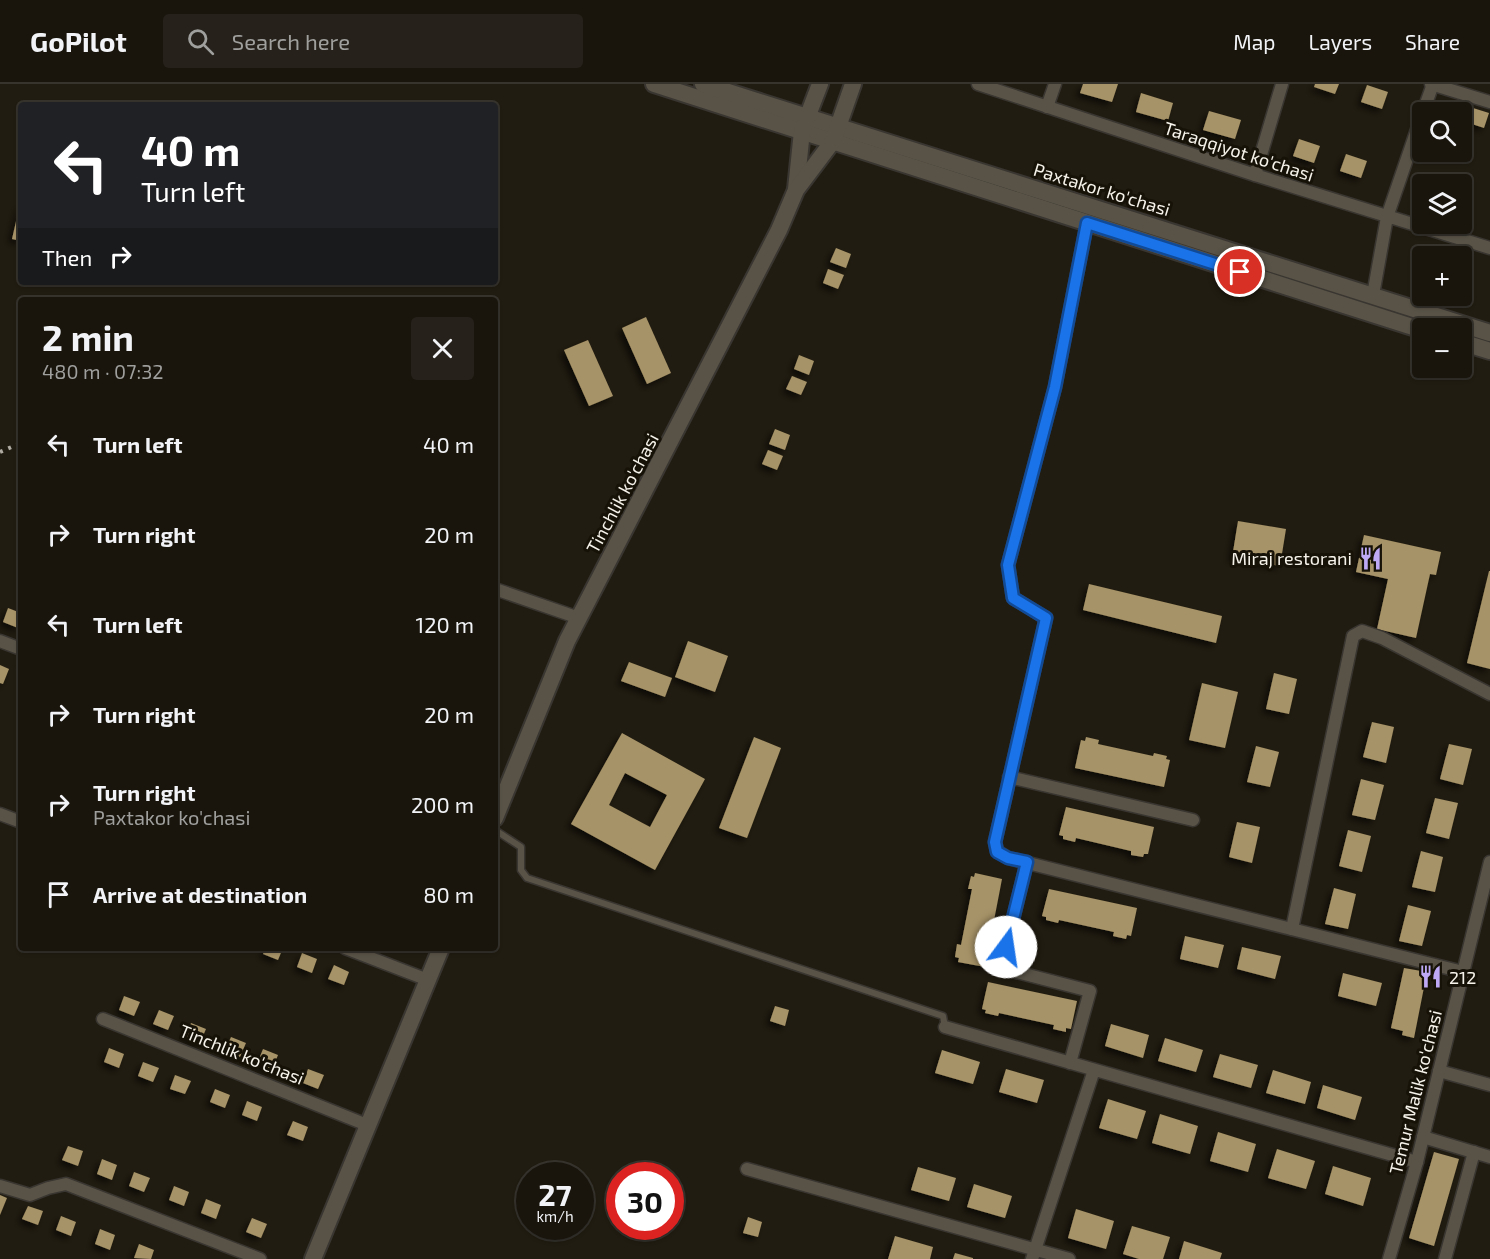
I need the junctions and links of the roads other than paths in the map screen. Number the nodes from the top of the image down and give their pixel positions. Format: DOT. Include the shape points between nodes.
graph roads {
  1 [pos="654,84"];
  2 [pos="703,84"];
  3 [pos="820,84"];
  4 [pos="853,84"];
  5 [pos="978,84"];
  6 [pos="1055,84"];
  7 [pos="1281,84"];
  8 [pos="1432,84"];
  9 [pos="1427,102"];
  10 [pos="1490,102"];
  11 [pos="1047,107"];
  12 [pos="805,124"];
  13 [pos="836,134"];
  14 [pos="1412,145"];
  15 [pos="1255,175"];
  16 [pos="796,190"];
  17 [pos="1387,217"];
  18 [pos="1087,223"];
  19 [pos="1490,248"];
  20 [pos="1373,295"];
  21 [pos="1412,327"];
  22 [pos="1490,333"];
  23 [pos="1472,345"];
  24 [pos="1490,351"];
  25 [pos="498,590"];
  26 [pos="579,618"];
  27 [pos="0,641"];
  28 [pos="18,648"];
  29 [pos="1490,694"];
  30 [pos="1009,777"];
  31 [pos="498,811"];
  32 [pos="0,814"];
  33 [pos="1193,820"];
  34 [pos="18,821"];
  35 [pos="498,832"];
  36 [pos="1027,862"];
  37 [pos="1490,862"];
  38 [pos="1292,929"];
  39 [pos="353,951"];
  40 [pos="440,951"];
  41 [pos="1463,972"];
  42 [pos="428,980"];
  43 [pos="103,1018"];
  44 [pos="945,1027"];
  45 [pos="1070,1063"];
  46 [pos="1094,1070"];
  47 [pos="1439,1071"];
  48 [pos="1490,1085"];
  49 [pos="367,1125"];
  50 [pos="1423,1137"];
  51 [pos="1474,1152"];
  52 [pos="1490,1157"];
  53 [pos="1417,1162"];
  54 [pos="747,1169"];
  55 [pos="0,1186"];
  56 [pos="1034,1254"];
  57 [pos="260,1259"];
  58 [pos="313,1259"];
  59 [pos="1069,1259"];
  60 [pos="1389,1259"];
  61 [pos="1445,1259"];
  1 -- 12 [label="main road, Paxtakor ko'chasi"];
  2 -- 12 [label="main road, Paxtakor ko'chasi"];
  3 -- 12 [label="main road, Tinchlik ko'chasi"];
  4 -- 13 [label="main road, Tinchlik ko'chasi"];
  5 -- 11 [label="street, Taraqqiyot ko'chasi"];
  6 -- 11 [label="street"];
  7 -- 15 [label="street"];
  8 -- 9 [label="street"];
  8 -- 10 [label="street"];
  11 -- 15 [label="street, Taraqqiyot ko'chasi"];
  12 -- 13 [label="main road, Paxtakor ko'chasi"];
  12 -- 16 [label="main road, Tinchlik ko'chasi"];
  13 -- 16 [label="main road, Tinchlik ko'chasi"];
  13 -- 18 [label="main road, Paxtakor ko'chasi"];
  13 -- 20 [label="main road, Paxtakor ko'chasi"];
  14 -- 17 [label="street"];
  15 -- 17 [label="street, Taraqqiyot ko'chasi"];
  16 -- 26 [label="main road, Tinchlik ko'chasi"];
  17 -- 19 [label="street, Taraqqiyot ko'chasi"];
  17 -- 20 [label="street"];
  18 -- 21 [label="main road, Paxtakor ko'chasi"];
  18 -- 30 [label="street" via="1055,387 1008,565 1013,598 1046,618"];
  20 -- 22 [label="main road, Paxtakor ko'chasi"];
  23 -- 24 [label="main road"];
  25 -- 26 [label="street"];
  26 -- 31 [label="main road, Tinchlik ko'chasi"];
  27 -- 28 [label="street"];
  29 -- 38 [label="street" via="1382,638 1362,631 1353,636"];
  30 -- 33 [label="street"];
  30 -- 36 [label="street" via="995,842 997,852"];
  32 -- 34 [label="street"];
  35 -- 44 [label="lane" via="521,847 521,870 527,878 943,1016"];
  36 -- 38 [label="street"];
  36 -- 45 [label="street" via="1001,968 1090,991"];
  37 -- 41 [label="street, Temur Malik ko'chasi"];
  38 -- 41 [label="street"];
  39 -- 42 [label="street"];
  40 -- 42 [label="main road"];
  41 -- 47 [label="street, Temur Malik ko'chasi"];
  42 -- 49 [label="main road"];
  43 -- 49 [label="street, Tinchlik ko'chasi"];
  44 -- 45 [label="street"];
  45 -- 46 [label="street"];
  46 -- 53 [label="street"];
  46 -- 56 [label="street"];
  47 -- 48 [label="street"];
  47 -- 50 [label="street, Temur Malik ko'chasi"];
  49 -- 58 [label="main road"];
  50 -- 51 [label="street"];
  50 -- 53 [label="street, Temur Malik ko'chasi"];
  51 -- 52 [label="street"];
  51 -- 61 [label="street"];
  53 -- 60 [label="street, Temur Malik ko'chasi"];
  54 -- 56 [label="street"];
  55 -- 57 [label="street" via="30,1195 66,1184"];
  56 -- 59 [label="street"];
}
